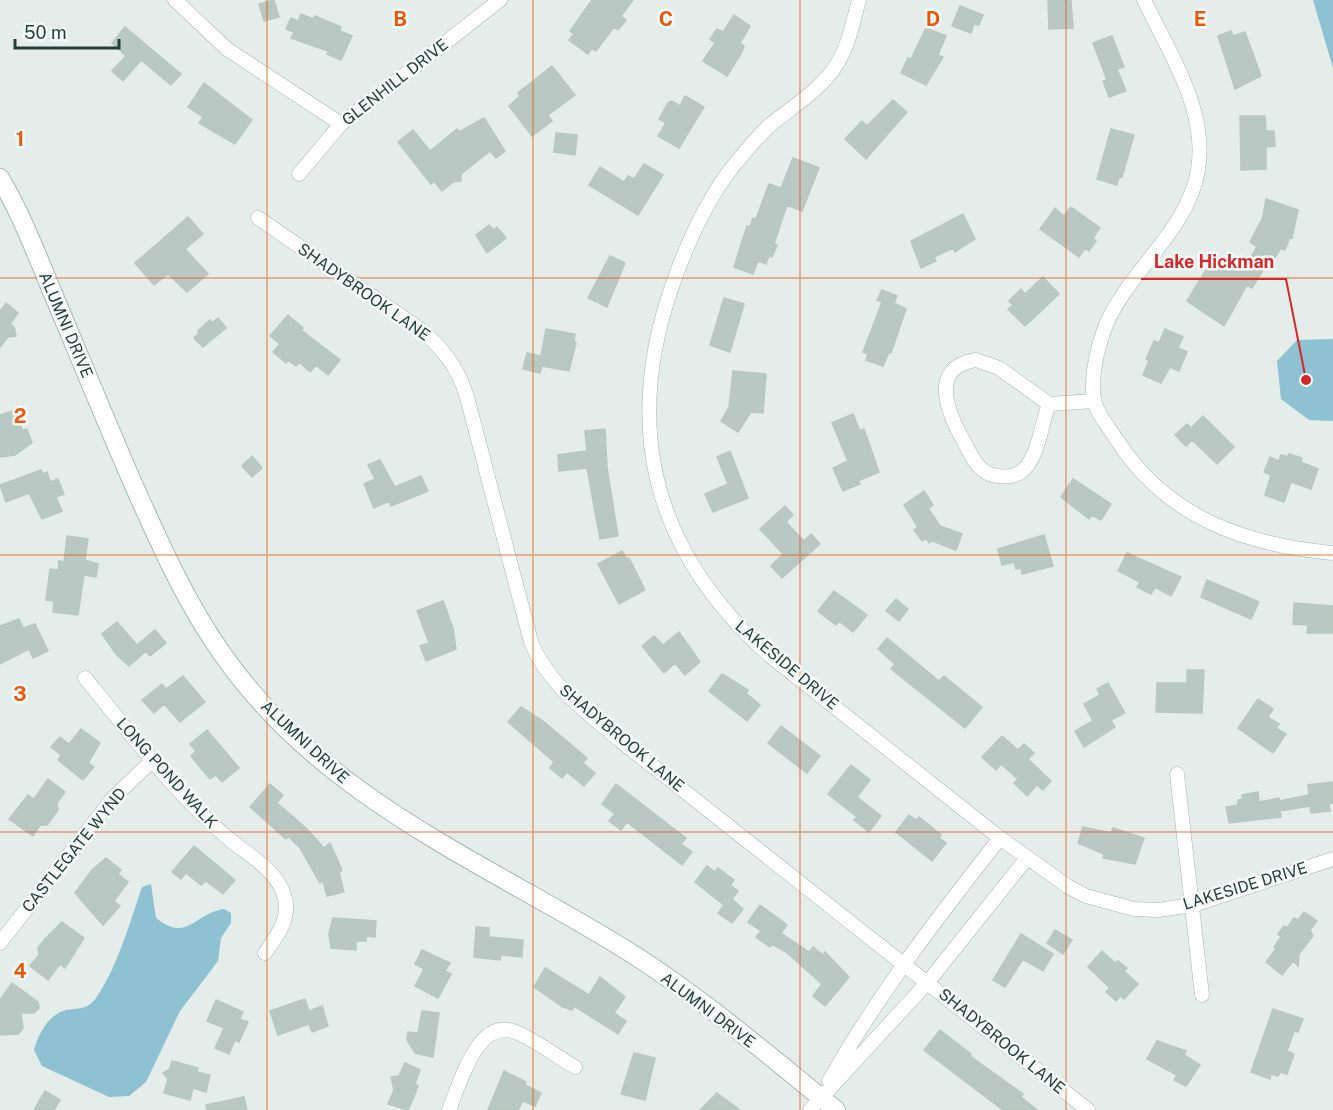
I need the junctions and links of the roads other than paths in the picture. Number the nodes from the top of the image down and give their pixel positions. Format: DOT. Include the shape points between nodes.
graph roads {
  1 [pos="175,0"];
  2 [pos="500,0"];
  3 [pos="859,0"];
  4 [pos="1144,0"];
  5 [pos="340,124"];
  6 [pos="299,174"];
  7 [pos="0,178"];
  8 [pos="258,218"];
  9 [pos="1094,401"];
  10 [pos="1048,404"];
  11 [pos="1333,552"];
  12 [pos="85,678"];
  13 [pos="152,761"];
  14 [pos="1177,774"];
  15 [pos="1000,837"];
  16 [pos="1027,858"];
  17 [pos="1333,859"];
  18 [pos="1193,905"];
  19 [pos="0,943"];
  20 [pos="265,953"];
  21 [pos="903,962"];
  22 [pos="928,982"];
  23 [pos="1202,995"];
  24 [pos="575,1067"];
  25 [pos="815,1104"];
  26 [pos="449,1110"];
  27 [pos="836,1110"];
  28 [pos="1088,1110"];
  1 -- 5 [label="street" via="227,49"];
  2 -- 5 [label="street, GLENHILL DRIVE"];
  3 -- 15 [label="street, LAKESIDE DRIVE" via="848,42 836,66 748,148 714,193 687,247 660,318 651,367 650,436 656,478 681,545 710,594 729,616 770,655"];
  4 -- 9 [label="street" via="1192,102 1198,170 1184,210 1106,324 1097,357"];
  5 -- 6 [label="street, GLENHILL DRIVE"];
  7 -- 25 [label="main road, ALUMNI DRIVE" via="37,255 169,566 222,654 270,713 362,794 648,964"];
  8 -- 21 [label="street, SHADYBROOK LANE" via="420,329 453,363 467,397 531,642 546,673 622,742"];
  9 -- 10 [label="street"];
  9 -- 11 [label="street" via="1120,445 1151,484 1195,516 1256,539"];
  10 -- 10 [label="street" via="984,361 960,364 946,385 946,401 956,428 976,463 986,473 999,476 1022,472 1030,460"];
  12 -- 13 [label="street, LONG POND WALK"];
  13 -- 19 [label="street, CASTLEGATE WYND" via="113,798"];
  13 -- 20 [label="street, LONG POND WALK" via="199,813 279,884 285,896 285,917"];
  14 -- 18 [label="street"];
  15 -- 16 [label="street, LAKESIDE DRIVE"];
  15 -- 21 [label="street"];
  16 -- 18 [label="street, LAKESIDE DRIVE" via="1067,886 1109,904 1158,910"];
  16 -- 22 [label="street"];
  17 -- 18 [label="street, LAKESIDE DRIVE"];
  18 -- 23 [label="street"];
  21 -- 22 [label="street, SHADYBROOK LANE"];
  21 -- 25 [label="street"];
  22 -- 25 [label="street"];
  22 -- 28 [label="street, SHADYBROOK LANE"];
  24 -- 26 [label="street" via="517,1032 496,1030 485,1035 477,1047"];
  25 -- 27 [label="main road, ALUMNI DRIVE"];
}
